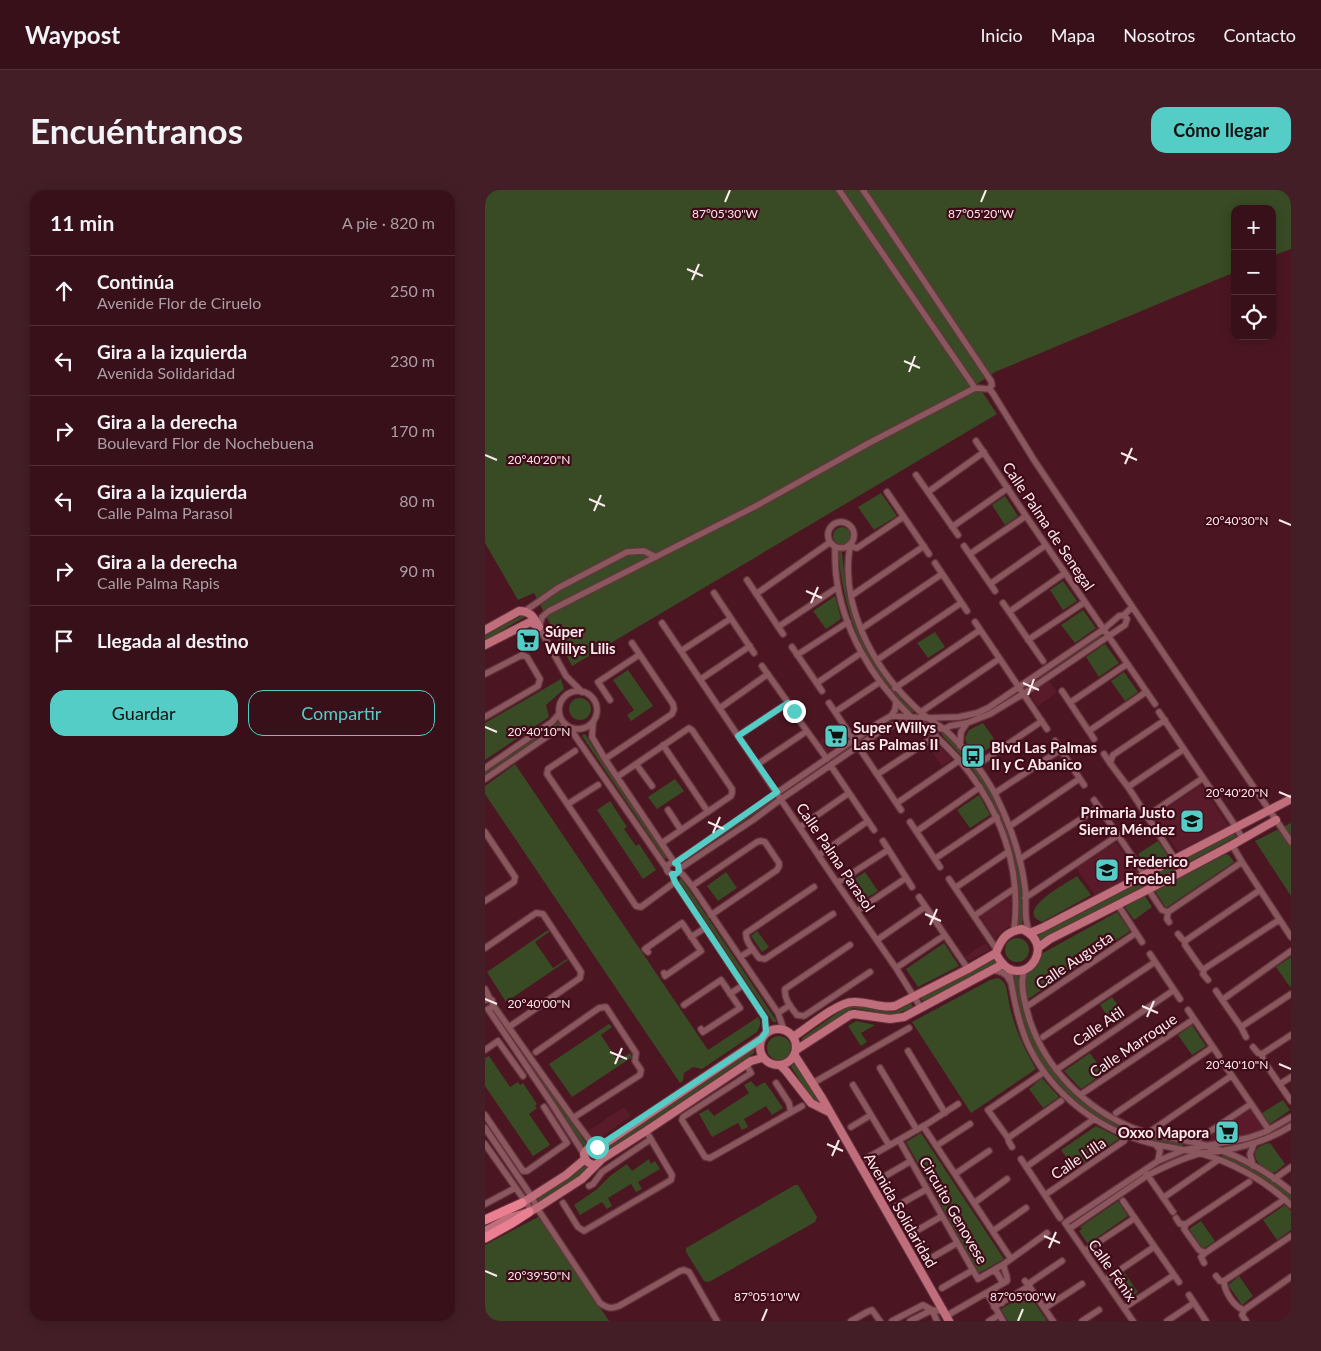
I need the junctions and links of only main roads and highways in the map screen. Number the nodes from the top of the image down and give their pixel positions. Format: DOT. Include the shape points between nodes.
graph roads {
  1 [pos="485,630"];
  2 [pos="485,645"];
  3 [pos="1291,799"];
  4 [pos="1276,820"];
  5 [pos="1030,933"];
  6 [pos="1039,947"];
  7 [pos="997,951"];
  8 [pos="1006,967"];
  9 [pos="793,1037"];
  10 [pos="761,1039"];
  11 [pos="795,1053"];
  12 [pos="763,1058"];
  13 [pos="781,1066"];
  14 [pos="829,1112"];
  15 [pos="596,1147"];
  16 [pos="584,1157"];
  17 [pos="602,1159"];
  18 [pos="595,1165"];
  19 [pos="526,1201"];
  20 [pos="533,1211"];
  21 [pos="508,1217"];
  22 [pos="485,1220"];
  23 [pos="485,1226"];
  24 [pos="485,1231"];
  25 [pos="485,1238"];
  26 [pos="946,1316"];
  1 -- 2 [label="main road" via="519,611 531,614 539,627 530,622"];
  3 -- 5 [label="main road"];
  4 -- 6 [label="main road"];
  5 -- 6 [label="main road"];
  5 -- 7 [label="main road" via="1014,930 1005,936"];
  6 -- 8 [label="main road" via="1035,960 1025,970"];
  7 -- 8 [label="main road" via="997,958"];
  7 -- 9 [label="main road" via="901,1004 889,1007 846,1003"];
  8 -- 11 [label="main road" via="992,970 904,1017 883,1019 849,1015"];
  9 -- 10 [label="main road" via="778,1029 766,1032"];
  9 -- 11 [label="main road"];
  10 -- 12 [label="main road" via="759,1049"];
  10 -- 15 [label="main road"];
  11 -- 13 [label="main road" via="789,1062"];
  11 -- 14 [label="main road, Avenida Solidaridad"];
  12 -- 13 [label="main road" via="770,1064"];
  12 -- 17 [label="main road" via="751,1061 649,1136"];
  13 -- 14 [label="main road, Avenida Solidaridad" via="811,1102"];
  14 -- 26 [label="main road, Avenida Solidaridad"];
  15 -- 16 [label="main road" via="588,1148"];
  15 -- 17 [label="main road" via="602,1153"];
  16 -- 18 [label="main road"];
  16 -- 19 [label="main road" via="566,1175"];
  17 -- 18 [label="main road"];
  18 -- 20 [label="main road" via="582,1179"];
  19 -- 21 [label="main road"];
  19 -- 22 [label="main road"];
  20 -- 21 [label="main road"];
  20 -- 25 [label="main road"];
  21 -- 23 [label="main road"];
  21 -- 24 [label="main road"];
}
